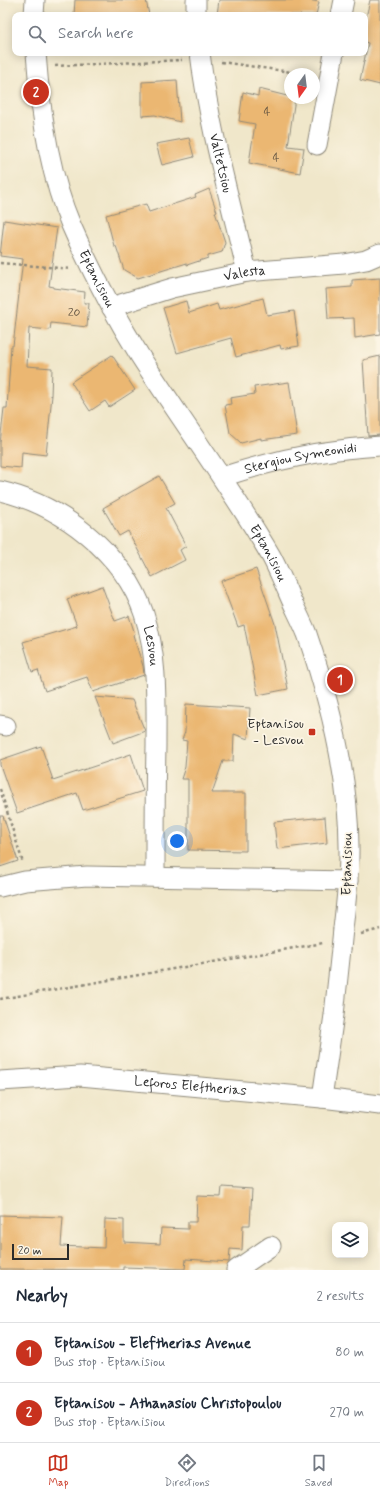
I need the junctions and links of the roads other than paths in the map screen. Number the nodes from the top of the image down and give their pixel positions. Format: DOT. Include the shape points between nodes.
graph roads {
  1 [pos="35,0"];
  2 [pos="196,0"];
  3 [pos="344,0"];
  4 [pos="34,12"];
  5 [pos="196,12"];
  6 [pos="342,12"];
  7 [pos="200,56"];
  8 [pos="333,56"];
  9 [pos="37,60"];
  10 [pos="316,145"];
  11 [pos="380,254"];
  12 [pos="247,272"];
  13 [pos="111,307"];
  14 [pos="380,446"];
  15 [pos="222,477"];
  16 [pos="0,491"];
  17 [pos="155,877"];
  18 [pos="348,881"];
  19 [pos="0,887"];
  20 [pos="0,1081"];
  21 [pos="322,1098"];
  22 [pos="380,1105"];
  23 [pos="271,1246"];
  24 [pos="236,1270"];
  1 -- 4 [label="street"];
  2 -- 5 [label="street"];
  3 -- 6 [label="street"];
  7 -- 12 [label="street, Valtetsiou" via="213,130"];
  8 -- 10 [label="street"];
  9 -- 13 [label="street, Eptanisiou" via="47,138 55,174 71,224"];
  11 -- 12 [label="street, Valesta" via="366,260 344,264"];
  12 -- 13 [label="street, Valesta" via="172,288"];
  13 -- 15 [label="street, Eptanisiou" via="141,357"];
  14 -- 15 [label="street, Stergiou Symeonidi" via="301,455 257,465"];
  15 -- 18 [label="street, Eptanisiou" via="272,557 308,638 323,687 342,776 350,852"];
  16 -- 17 [label="street, Lesvou" via="17,495 46,508 75,525 96,542 130,585 144,613 151,637 155,681"];
  17 -- 18 [label="street"];
  17 -- 19 [label="street" via="87,876 28,880"];
  18 -- 21 [label="street, Eptanisiou, bridge" via="343,929 335,946 334,1015"];
  20 -- 21 [label="street, Leforos Eleftherias" via="80,1076"];
  21 -- 22 [label="street, Leforos Eleftherias"];
  23 -- 24 [label="street"];
}
